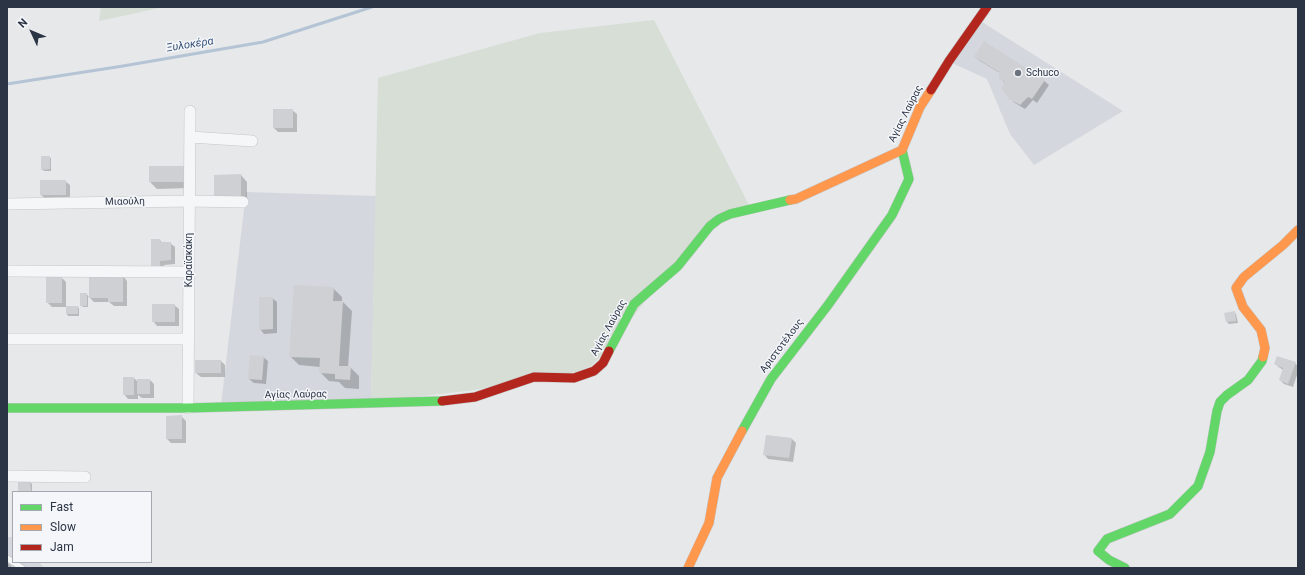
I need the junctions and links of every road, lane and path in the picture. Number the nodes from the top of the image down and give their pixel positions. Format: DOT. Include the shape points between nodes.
graph roads {
  1 [pos="987,7"];
  2 [pos="190,111"];
  3 [pos="190,137"];
  4 [pos="252,141"];
  5 [pos="902,150"];
  6 [pos="190,201"];
  7 [pos="243,202"];
  8 [pos="7,204"];
  9 [pos="1298,230"];
  10 [pos="7,272"];
  11 [pos="189,272"];
  12 [pos="7,339"];
  13 [pos="189,339"];
  14 [pos="7,408"];
  15 [pos="188,408"];
  16 [pos="7,476"];
  17 [pos="84,477"];
  18 [pos="688,568"];
  19 [pos="1125,568"];
  1 -- 5 [label="street, Αγίας Λαύρας" via="920,107"];
  2 -- 3 [label="street, Καραϊσκάκη"];
  3 -- 4 [label="street"];
  3 -- 6 [label="street, Καραϊσκάκη"];
  5 -- 15 [label="street, Αγίας Λαύρας" via="796,199 730,214 719,219 710,226 678,266 634,304 603,363 594,371 574,378 534,377 475,397 447,401"];
  5 -- 18 [label="street, Αριστοτέλους" via="909,179 892,215 771,379 717,478 709,523"];
  6 -- 7 [label="street, Μιαούλη"];
  6 -- 8 [label="street, Μιαούλη"];
  6 -- 11 [label="street, Καραϊσκάκη"];
  9 -- 19 [label="street" via="1244,277 1236,288 1243,307 1261,330 1265,348 1262,361 1248,380 1220,402 1210,452 1198,486 1170,514 1107,539 1098,550 1108,560"];
  10 -- 11 [label="street"];
  11 -- 13 [label="street, Καραϊσκάκη"];
  12 -- 13 [label="street"];
  13 -- 15 [label="street, Καραϊσκάκη"];
  14 -- 15 [label="street, Αγίας Λαύρας"];
  16 -- 17 [label="street"];
}
